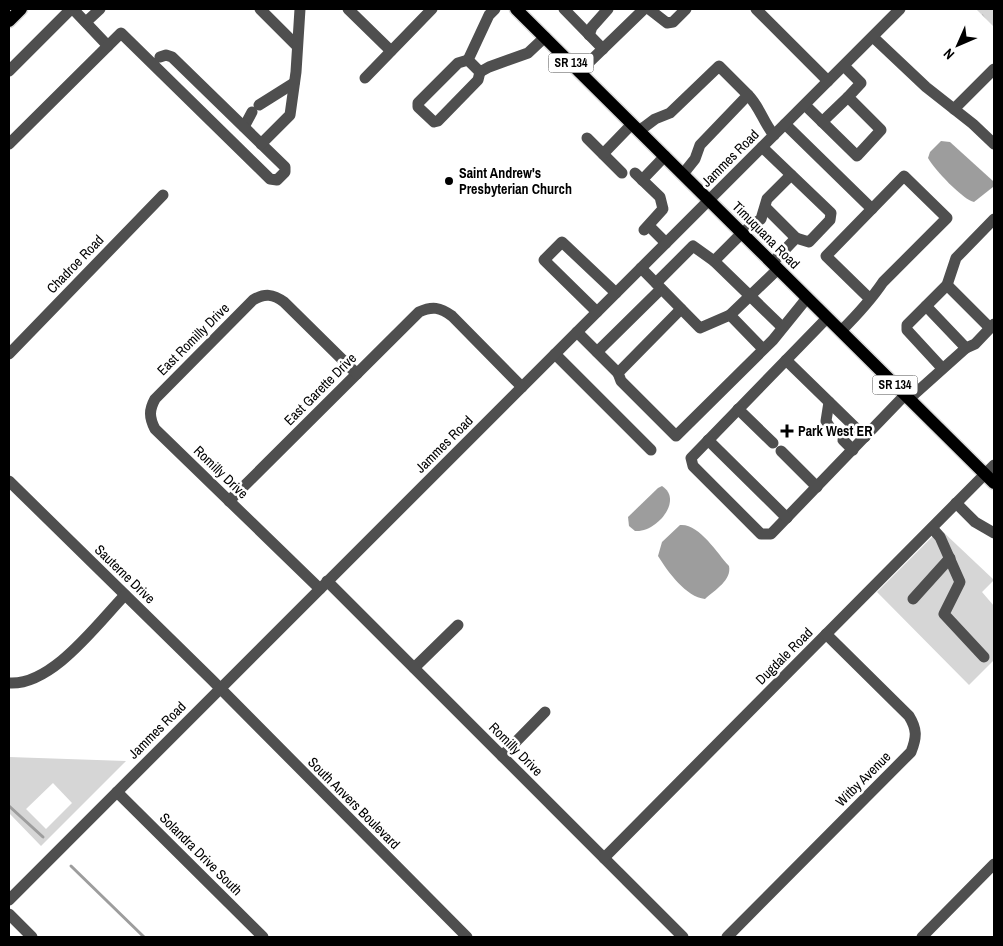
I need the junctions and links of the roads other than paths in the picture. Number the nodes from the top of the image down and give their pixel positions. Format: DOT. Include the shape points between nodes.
graph roads {
  1 [pos="20,9"];
  2 [pos="72,9"];
  3 [pos="100,9"];
  4 [pos="260,9"];
  5 [pos="300,9"];
  6 [pos="348,9"];
  7 [pos="432,9"];
  8 [pos="495,9"];
  9 [pos="516,9"];
  10 [pos="564,9"];
  11 [pos="608,9"];
  12 [pos="644,9"];
  13 [pos="649,9"];
  14 [pos="686,9"];
  15 [pos="756,9"];
  16 [pos="900,9"];
  17 [pos="9,20"];
  18 [pos="86,22"];
  19 [pos="589,35"];
  20 [pos="544,37"];
  21 [pos="873,37"];
  22 [pos="108,46"];
  23 [pos="297,46"];
  24 [pos="603,49"];
  25 [pos="391,51"];
  26 [pos="160,57"];
  27 [pos="468,60"];
  28 [pos="844,66"];
  29 [pos="994,69"];
  30 [pos="9,71"];
  31 [pos="480,72"];
  32 [pos="579,72"];
  33 [pos="365,78"];
  34 [pos="828,81"];
  35 [pos="294,83"];
  36 [pos="748,95"];
  37 [pos="848,97"];
  38 [pos="805,105"];
  39 [pos="954,109"];
  40 [pos="822,122"];
  41 [pos="785,124"];
  42 [pos="244,127"];
  43 [pos="635,127"];
  44 [pos="774,135"];
  45 [pos="586,138"];
  46 [pos="9,144"];
  47 [pos="261,144"];
  48 [pos="994,144"];
  49 [pos="762,147"];
  50 [pos="603,154"];
  51 [pos="665,156"];
  52 [pos="622,173"];
  53 [pos="682,174"];
  54 [pos="791,175"];
  55 [pos="163,195"];
  56 [pos="709,200"];
  57 [pos="766,208"];
  58 [pos="872,209"];
  59 [pos="994,219"];
  60 [pos="742,233"];
  61 [pos="796,238"];
  62 [pos="664,245"];
  63 [pos="678,261"];
  64 [pos="714,261"];
  65 [pos="775,266"];
  66 [pos="641,268"];
  67 [pos="947,285"];
  68 [pos="658,286"];
  69 [pos="616,293"];
  70 [pos="750,296"];
  71 [pos="807,298"];
  72 [pos="870,299"];
  73 [pos="926,306"];
  74 [pos="681,310"];
  75 [pos="597,312"];
  76 [pos="730,315"];
  77 [pos="828,318"];
  78 [pos="992,326"];
  79 [pos="782,327"];
  80 [pos="841,331"];
  81 [pos="577,332"];
  82 [pos="966,348"];
  83 [pos="764,349"];
  84 [pos="597,352"];
  85 [pos="9,354"];
  86 [pos="555,354"];
  87 [pos="786,360"];
  88 [pos="942,368"];
  89 [pos="618,373"];
  90 [pos="357,374"];
  91 [pos="522,388"];
  92 [pos="907,397"];
  93 [pos="829,402"];
  94 [pos="738,409"];
  95 [pos="150,415"];
  96 [pos="829,426"];
  97 [pos="865,438"];
  98 [pos="708,440"];
  99 [pos="843,440"];
  100 [pos="651,450"];
  101 [pos="853,450"];
  102 [pos="990,470"];
  103 [pos="9,481"];
  104 [pos="994,484"];
  105 [pos="817,487"];
  106 [pos="229,501"];
  107 [pos="956,503"];
  108 [pos="787,518"];
  109 [pos="932,528"];
  110 [pos="994,533"];
  111 [pos="950,558"];
  112 [pos="323,585"];
  113 [pos="125,595"];
  114 [pos="913,600"];
  115 [pos="458,625"];
  116 [pos="826,634"];
  117 [pos="984,657"];
  118 [pos="414,668"];
  119 [pos="9,682"];
  120 [pos="220,689"];
  121 [pos="546,712"];
  122 [pos="502,756"];
  123 [pos="118,792"];
  124 [pos="604,858"];
  125 [pos="994,864"];
  126 [pos="9,900"];
  127 [pos="9,914"];
  128 [pos="32,937"];
  129 [pos="263,937"];
  130 [pos="467,937"];
  131 [pos="683,937"];
  132 [pos="727,937"];
  133 [pos="922,937"];
  1 -- 17 [label="main road"];
  2 -- 18 [label="street"];
  2 -- 30 [label="street"];
  3 -- 18 [label="street"];
  4 -- 23 [label="street"];
  5 -- 23 [label="street"];
  6 -- 25 [label="street"];
  7 -- 25 [label="street"];
  8 -- 27 [label="street"];
  9 -- 20 [label="main road, Timuquana Road / SR 134"];
  10 -- 19 [label="street"];
  11 -- 19 [label="street"];
  12 -- 24 [label="street"];
  13 -- 14 [label="street" via="667,23 673,22"];
  15 -- 34 [label="street"];
  16 -- 21 [label="street, Jammes Road"];
  18 -- 22 [label="street"];
  19 -- 24 [label="street"];
  20 -- 31 [label="street" via="528,53"];
  20 -- 32 [label="main road, Timuquana Road / SR 134"];
  21 -- 28 [label="street, Jammes Road"];
  21 -- 39 [label="street"];
  22 -- 46 [label="street"];
  22 -- 47 [label="street" via="121,33 270,179 275,180 285,172 285,167"];
  23 -- 35 [label="street"];
  24 -- 32 [label="street"];
  25 -- 33 [label="street"];
  26 -- 42 [label="street" via="172,57"];
  27 -- 31 [label="street"];
  27 -- 31 [label="street" via="458,62 418,102 418,107 434,122 438,121 478,80"];
  28 -- 34 [label="street, Jammes Road"];
  28 -- 37 [label="street" via="861,83"];
  29 -- 39 [label="street"];
  32 -- 43 [label="main road, Timuquana Road / SR 134"];
  34 -- 38 [label="street, Jammes Road"];
  35 -- 42 [label="street" via="255,109"];
  35 -- 47 [label="street" via="290,115"];
  36 -- 43 [label="street" via="719,66 670,113"];
  36 -- 44 [label="street" via="757,104 764,124"];
  36 -- 53 [label="street" via="700,145 695,158"];
  37 -- 40 [label="street"];
  37 -- 40 [label="street" via="881,130 857,156"];
  38 -- 40 [label="street"];
  38 -- 41 [label="street, Jammes Road"];
  39 -- 48 [label="street"];
  41 -- 44 [label="street, Jammes Road"];
  41 -- 58 [label="street"];
  42 -- 47 [label="street"];
  43 -- 50 [label="street"];
  43 -- 51 [label="main road, Timuquana Road / SR 134"];
  44 -- 49 [label="street, Jammes Road"];
  45 -- 50 [label="street"];
  49 -- 54 [label="street"];
  49 -- 56 [label="street, Jammes Road"];
  50 -- 52 [label="street"];
  51 -- 53 [label="main road, Timuquana Road / SR 134"];
  51 -- 62 [label="street" via="639,176 660,197 664,209 646,228"];
  53 -- 56 [label="main road, Timuquana Road / SR 134"];
  54 -- 57 [label="street" via="767,199"];
  54 -- 61 [label="street" via="831,213 830,220 809,242"];
  55 -- 85 [label="street, Chadroe Road"];
  56 -- 60 [label="main road, Timuquana Road / SR 134"];
  56 -- 62 [label="street, Jammes Road"];
  57 -- 60 [label="street" via="762,219"];
  57 -- 61 [label="street"];
  58 -- 72 [label="street" via="826,256"];
  58 -- 72 [label="street" via="904,176 948,218"];
  59 -- 67 [label="street" via="956,258"];
  60 -- 64 [label="street"];
  60 -- 65 [label="main road, Timuquana Road / SR 134"];
  61 -- 65 [label="street"];
  62 -- 63 [label="street"];
  62 -- 66 [label="street, Jammes Road"];
  63 -- 64 [label="street" via="693,246"];
  63 -- 68 [label="street"];
  64 -- 70 [label="street"];
  65 -- 70 [label="street"];
  65 -- 71 [label="main road, Timuquana Road / SR 134"];
  66 -- 68 [label="street"];
  66 -- 69 [label="street, Jammes Road"];
  67 -- 73 [label="street"];
  67 -- 78 [label="street"];
  68 -- 74 [label="street"];
  68 -- 84 [label="street"];
  69 -- 75 [label="street, Jammes Road"];
  69 -- 75 [label="street" via="562,242 544,260"];
  70 -- 76 [label="street"];
  70 -- 79 [label="street"];
  71 -- 77 [label="main road, Timuquana Road / SR 134"];
  71 -- 79 [label="street"];
  72 -- 80 [label="street"];
  73 -- 82 [label="street"];
  73 -- 88 [label="street" via="907,325 907,330"];
  74 -- 76 [label="street" via="700,328"];
  74 -- 89 [label="street"];
  75 -- 81 [label="street, Jammes Road"];
  76 -- 83 [label="street"];
  77 -- 80 [label="main road, Timuquana Road / SR 134"];
  77 -- 87 [label="street"];
  78 -- 82 [label="street" via="975,344"];
  79 -- 83 [label="street"];
  80 -- 92 [label="main road, Timuquana Road / SR 134"];
  81 -- 84 [label="street"];
  81 -- 86 [label="street, Jammes Road"];
  82 -- 88 [label="street"];
  83 -- 89 [label="street" via="676,436 621,381"];
  84 -- 89 [label="street"];
  86 -- 91 [label="street, Jammes Road"];
  86 -- 100 [label="street"];
  87 -- 93 [label="street"];
  87 -- 94 [label="street"];
  88 -- 92 [label="street"];
  90 -- 91 [label="street, East Garette Drive" via="419,312 436,308 452,316"];
  90 -- 95 [label="street, East Romilly Drive" via="284,302 261,295 252,300 155,399"];
  90 -- 106 [label="street, East Garette Drive"];
  91 -- 112 [label="street, Jammes Road"];
  92 -- 97 [label="street"];
  92 -- 102 [label="main road, Timuquana Road / SR 134"];
  93 -- 96 [label="street" via="826,421"];
  93 -- 97 [label="street"];
  94 -- 98 [label="street"];
  94 -- 105 [label="street"];
  95 -- 106 [label="street, Romilly Drive" via="155,429"];
  97 -- 101 [label="street"];
  98 -- 108 [label="street"];
  98 -- 108 [label="street" via="691,458 693,466 761,534 772,534"];
  99 -- 101 [label="street"];
  101 -- 105 [label="street"];
  102 -- 104 [label="main road, Timuquana Road / SR 134"];
  102 -- 107 [label="street, Dugdale Road"];
  103 -- 113 [label="street, Sauterne Drive"];
  105 -- 108 [label="street"];
  106 -- 112 [label="street, Romilly Drive"];
  107 -- 109 [label="street, Dugdale Road"];
  107 -- 110 [label="street" via="975,522"];
  109 -- 111 [label="street"];
  109 -- 116 [label="street, Dugdale Road"];
  111 -- 114 [label="street"];
  111 -- 117 [label="street" via="960,582 944,614"];
  112 -- 118 [label="street, Romilly Drive"];
  112 -- 120 [label="street, Jammes Road"];
  113 -- 119 [label="street" via="55,668 29,681"];
  113 -- 120 [label="street, Sauterne Drive"];
  115 -- 118 [label="street"];
  116 -- 124 [label="street, Dugdale Road"];
  116 -- 132 [label="street, Witby Avenue" via="909,716 917,732 916,742 911,752"];
  118 -- 122 [label="street, Romilly Drive"];
  120 -- 123 [label="street, Jammes Road"];
  120 -- 130 [label="street, South Anvers Boulevard"];
  121 -- 122 [label="street"];
  122 -- 124 [label="street, Romilly Drive"];
  123 -- 126 [label="street, Jammes Road"];
  123 -- 129 [label="street, Solandra Drive South"];
  124 -- 131 [label="street, Romilly Drive"];
  125 -- 133 [label="street"];
  127 -- 128 [label="street"];
}
